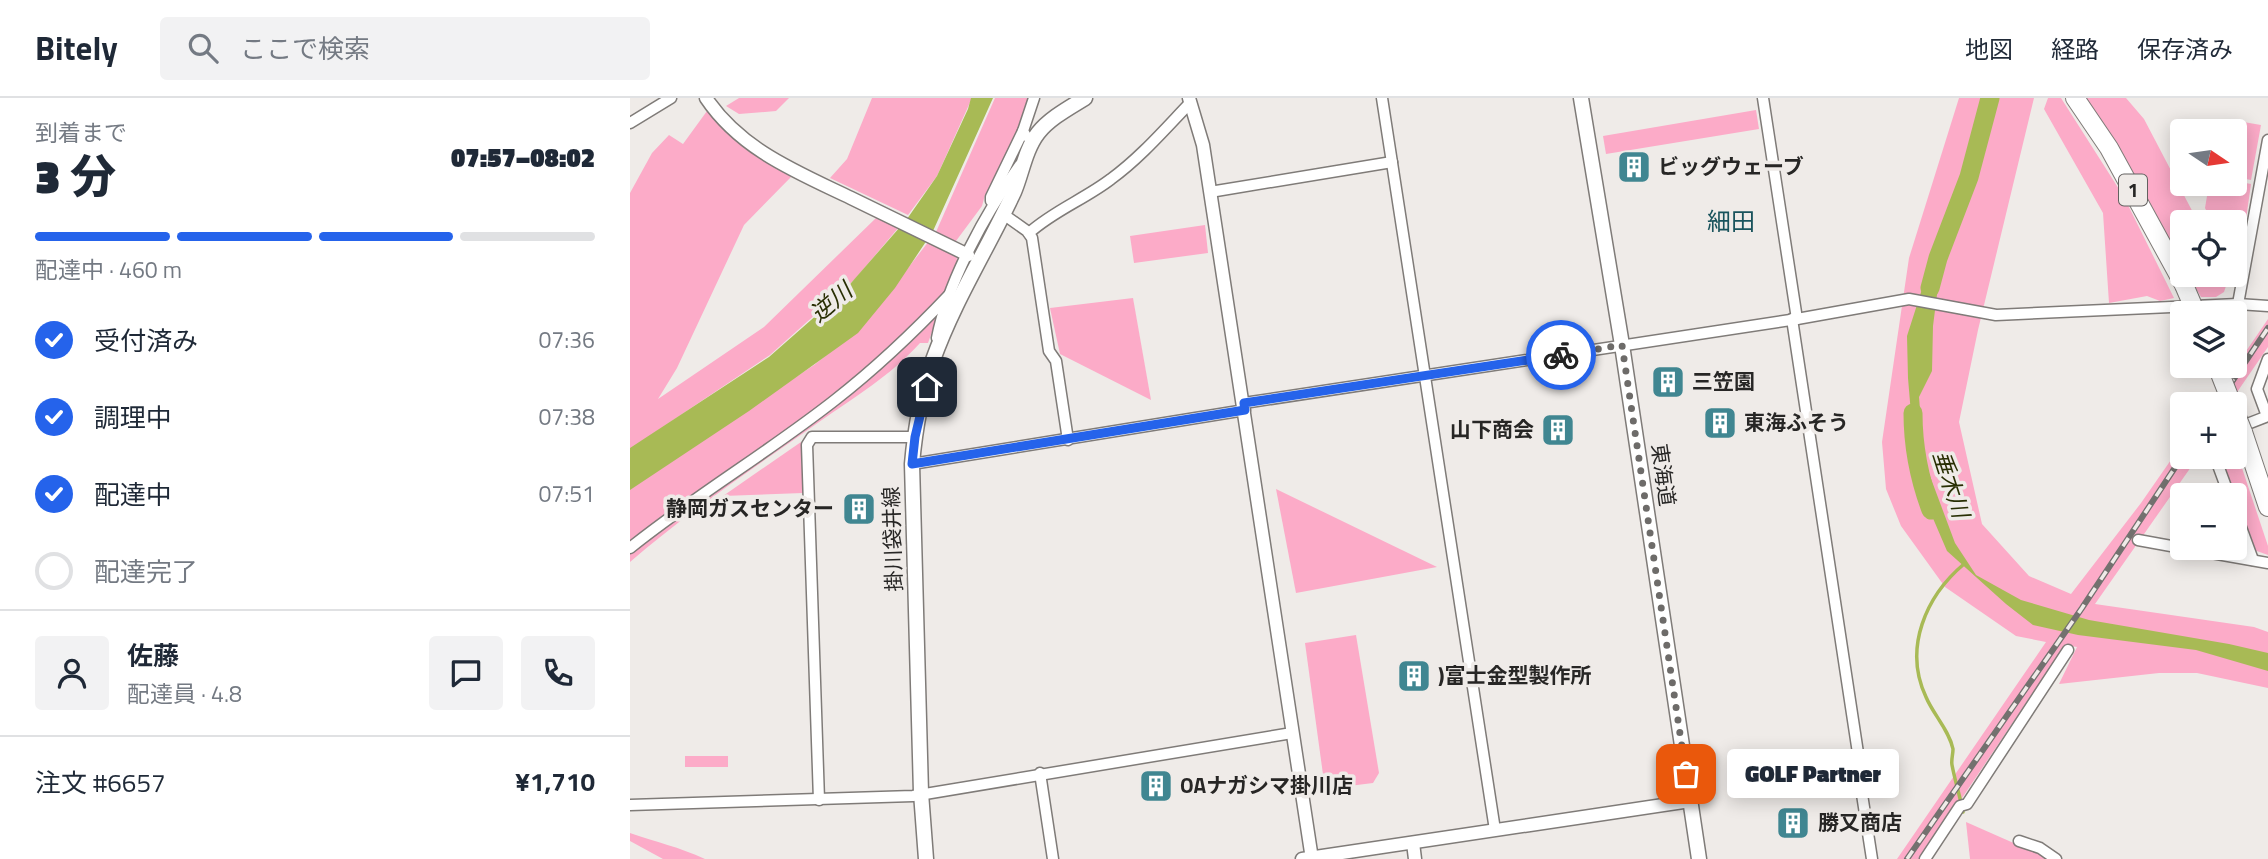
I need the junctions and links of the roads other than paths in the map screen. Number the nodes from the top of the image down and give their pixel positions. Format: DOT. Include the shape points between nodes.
graph roads {
  1 [pos="671,98"];
  2 [pos="706,98"];
  3 [pos="1034,98"];
  4 [pos="1085,98"];
  5 [pos="1382,98"];
  6 [pos="1581,98"];
  7 [pos="1763,98"];
  8 [pos="2076,98"];
  9 [pos="1189,101"];
  10 [pos="630,123"];
  11 [pos="1023,131"];
  12 [pos="2268,140"];
  13 [pos="1029,149"];
  14 [pos="1392,162"];
  15 [pos="1210,192"];
  16 [pos="997,211"];
  17 [pos="1029,233"];
  18 [pos="963,253"];
  19 [pos="950,294"];
  20 [pos="2191,301"];
  21 [pos="2239,301"];
  22 [pos="2247,305"];
  23 [pos="2268,306"];
  24 [pos="2170,307"];
  25 [pos="1795,319"];
  26 [pos="1622,345"];
  27 [pos="2268,359"];
  28 [pos="933,362"];
  29 [pos="1424,375"];
  30 [pos="1245,406"];
  31 [pos="2267,416"];
  32 [pos="2247,426"];
  33 [pos="915,437"];
  34 [pos="1068,440"];
  35 [pos="2247,451"];
  36 [pos="912,464"];
  37 [pos="2268,507"];
  38 [pos="2138,540"];
  39 [pos="2247,544"];
  40 [pos="2170,546"];
  41 [pos="630,548"];
  42 [pos="2247,559"];
  43 [pos="2253,560"];
  44 [pos="2268,563"];
  45 [pos="2068,650"];
  46 [pos="1292,733"];
  47 [pos="1040,774"];
  48 [pos="920,793"];
  49 [pos="819,800"];
  50 [pos="1690,800"];
  51 [pos="630,805"];
  52 [pos="1495,830"];
  53 [pos="2019,841"];
  54 [pos="1413,843"];
  55 [pos="1309,858"];
  56 [pos="926,859"];
  57 [pos="1053,859"];
  58 [pos="1415,859"];
  59 [pos="1699,859"];
  60 [pos="1872,859"];
  61 [pos="1924,859"];
  62 [pos="2056,859"];
  1 -- 10 [label="street"];
  2 -- 18 [label="street" via="715,111 776,162"];
  3 -- 11 [label="street"];
  4 -- 13 [label="main road, 掛川袋井線" via="1039,131"];
  5 -- 14 [label="street"];
  6 -- 26 [label="main road, 東海道"];
  7 -- 25 [label="street"];
  8 -- 20 [label="highway, 1, bridge" via="2109,148"];
  9 -- 15 [label="street" via="1203,145"];
  9 -- 17 [label="street" via="1131,163"];
  11 -- 13 [label="street"];
  11 -- 16 [label="street" via="991,197"];
  12 -- 21 [label="street"];
  13 -- 16 [label="main road, 掛川袋井線" via="1014,190"];
  14 -- 15 [label="street"];
  14 -- 29 [label="street"];
  15 -- 30 [label="street"];
  16 -- 17 [label="street"];
  16 -- 18 [label="street"];
  16 -- 28 [label="main road, 掛川袋井線"];
  17 -- 34 [label="street"];
  18 -- 19 [label="street"];
  19 -- 28 [label="street"];
  19 -- 41 [label="street" via="834,401"];
  22 -- 23 [label="street"];
  24 -- 25 [label="street" via="1996,315 1909,299"];
  25 -- 26 [label="street"];
  25 -- 60 [label="street"];
  26 -- 29 [label="street"];
  26 -- 50 [label="main road, 東海道"];
  27 -- 31 [label="street" via="2257,389"];
  28 -- 33 [label="main road, 掛川袋井線"];
  29 -- 30 [label="street"];
  29 -- 52 [label="street"];
  30 -- 34 [label="street"];
  30 -- 46 [label="street"];
  31 -- 32 [label="street"];
  33 -- 36 [label="main road, 掛川袋井線"];
  33 -- 49 [label="street" via="812,437 807,445"];
  34 -- 36 [label="street"];
  35 -- 37 [label="highway"];
  36 -- 48 [label="main road, 掛川袋井線"];
  38 -- 40 [label="street"];
  39 -- 43 [label="street"];
  42 -- 43 [label="street"];
  43 -- 44 [label="street"];
  45 -- 61 [label="street" via="1968,804 1960,806"];
  46 -- 47 [label="street"];
  46 -- 55 [label="street"];
  47 -- 48 [label="street"];
  47 -- 57 [label="street"];
  48 -- 49 [label="street"];
  48 -- 56 [label="main road, 掛川袋井線"];
  49 -- 51 [label="street"];
  50 -- 52 [label="street"];
  50 -- 59 [label="main road, 東海道"];
  52 -- 54 [label="street"];
  53 -- 62 [label="street"];
  54 -- 55 [label="street"];
  54 -- 58 [label="street"];
}
